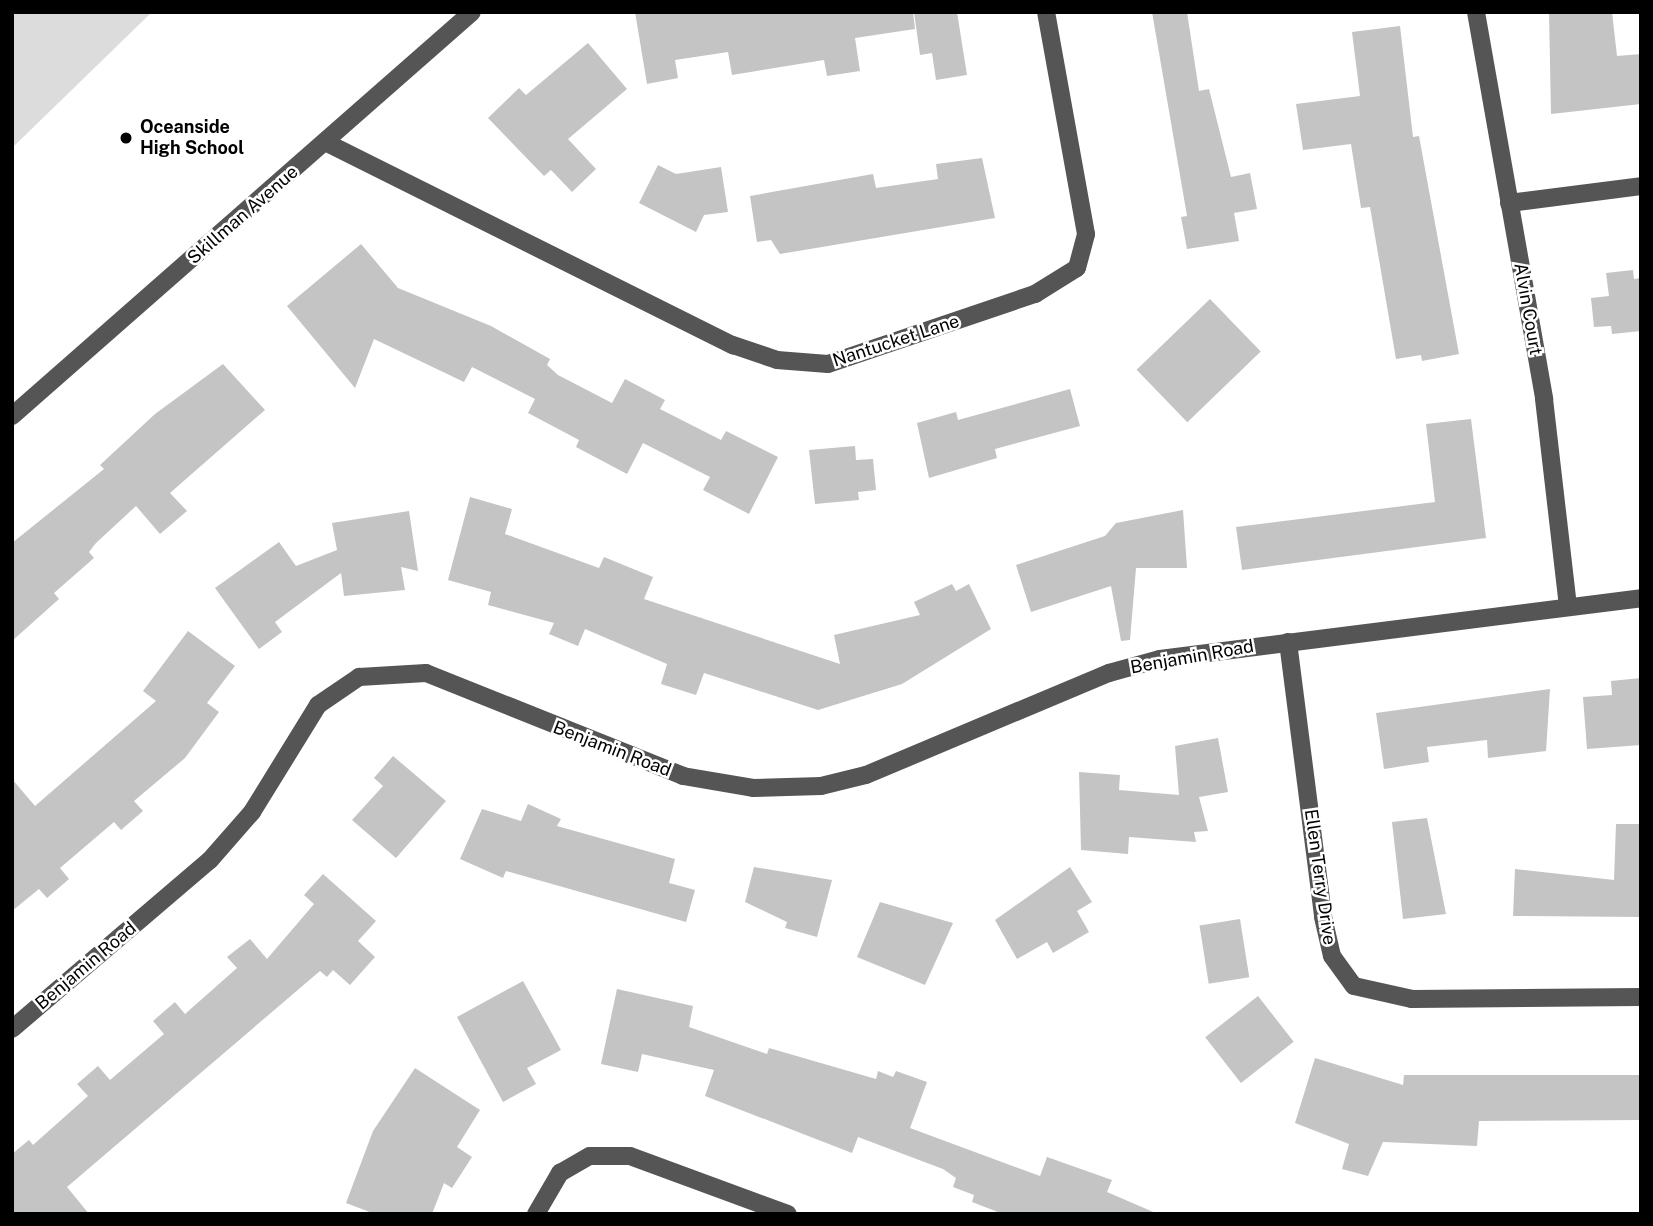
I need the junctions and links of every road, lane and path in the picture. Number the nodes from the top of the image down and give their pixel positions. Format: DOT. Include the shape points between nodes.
graph roads {
  1 [pos="472,12"];
  2 [pos="1046,12"];
  3 [pos="1476,12"];
  4 [pos="325,142"];
  5 [pos="1641,186"];
  6 [pos="1509,203"];
  7 [pos="12,416"];
  8 [pos="1641,597"];
  9 [pos="1568,606"];
  10 [pos="1288,642"];
  11 [pos="1641,997"];
  12 [pos="12,1029"];
  13 [pos="538,1209"];
  14 [pos="788,1214"];
  1 -- 4 [label="street, Skillman Avenue"];
  2 -- 4 [label="street, Nantucket Lane" via="1086,234 1077,268 1035,294 828,364 776,360 733,345"];
  3 -- 6 [label="street, Alvin Court"];
  4 -- 7 [label="street, Skillman Avenue"];
  5 -- 6 [label="street"];
  6 -- 9 [label="street, Alvin Court" via="1544,399"];
  8 -- 9 [label="street, Benjamin Road"];
  9 -- 10 [label="street, Benjamin Road"];
  10 -- 11 [label="street, Ellen Terry Drive" via="1323,917 1332,956 1354,986 1412,999"];
  10 -- 12 [label="street, Benjamin Road" via="1160,659 1109,673 866,775 767,788 648,765 425,673 359,677 318,705 252,812 210,860"];
  13 -- 14 [label="street" via="560,1173 590,1156 630,1156"];
}
